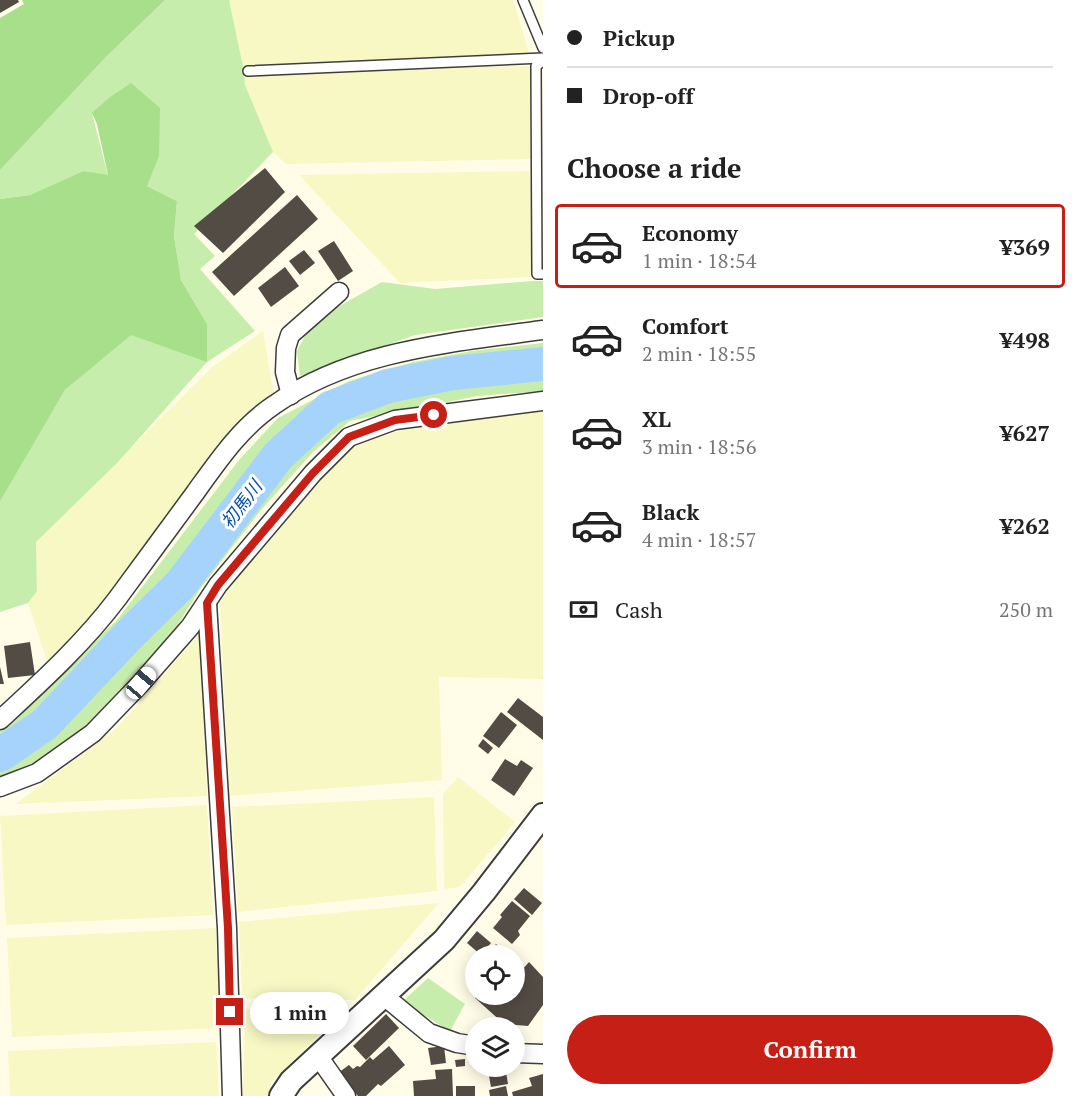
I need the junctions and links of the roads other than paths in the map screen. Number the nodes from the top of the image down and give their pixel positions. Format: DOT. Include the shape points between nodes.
graph roads {
  1 [pos="523,0"];
  2 [pos="543,48"];
  3 [pos="543,59"];
  4 [pos="248,71"];
  5 [pos="543,274"];
  6 [pos="339,292"];
  7 [pos="543,330"];
  8 [pos="291,395"];
  9 [pos="543,401"];
  10 [pos="207,603"];
  11 [pos="0,720"];
  12 [pos="0,787"];
  13 [pos="543,815"];
  14 [pos="384,996"];
  15 [pos="465,1044"];
  16 [pos="525,1053"];
  17 [pos="543,1054"];
  18 [pos="318,1056"];
  19 [pos="232,1096"];
  20 [pos="281,1096"];
  21 [pos="346,1096"];
  1 -- 2 [label="lane"];
  3 -- 4 [label="lane"];
  3 -- 5 [label="lane" via="536,66 537,274"];
  6 -- 8 [label="street" via="290,335 285,372"];
  7 -- 8 [label="street" via="392,354 351,366"];
  8 -- 11 [label="street" via="273,405 234,440 114,602 57,667"];
  9 -- 10 [label="street" via="395,420 349,437 313,473"];
  10 -- 12 [label="street" via="141,683 93,733 38,773"];
  10 -- 19 [label="street" via="228,928"];
  13 -- 14 [label="street" via="444,940"];
  14 -- 15 [label="street" via="429,1033"];
  14 -- 18 [label="street"];
  16 -- 17 [label="street"];
  18 -- 20 [label="street"];
  18 -- 21 [label="street"];
}
